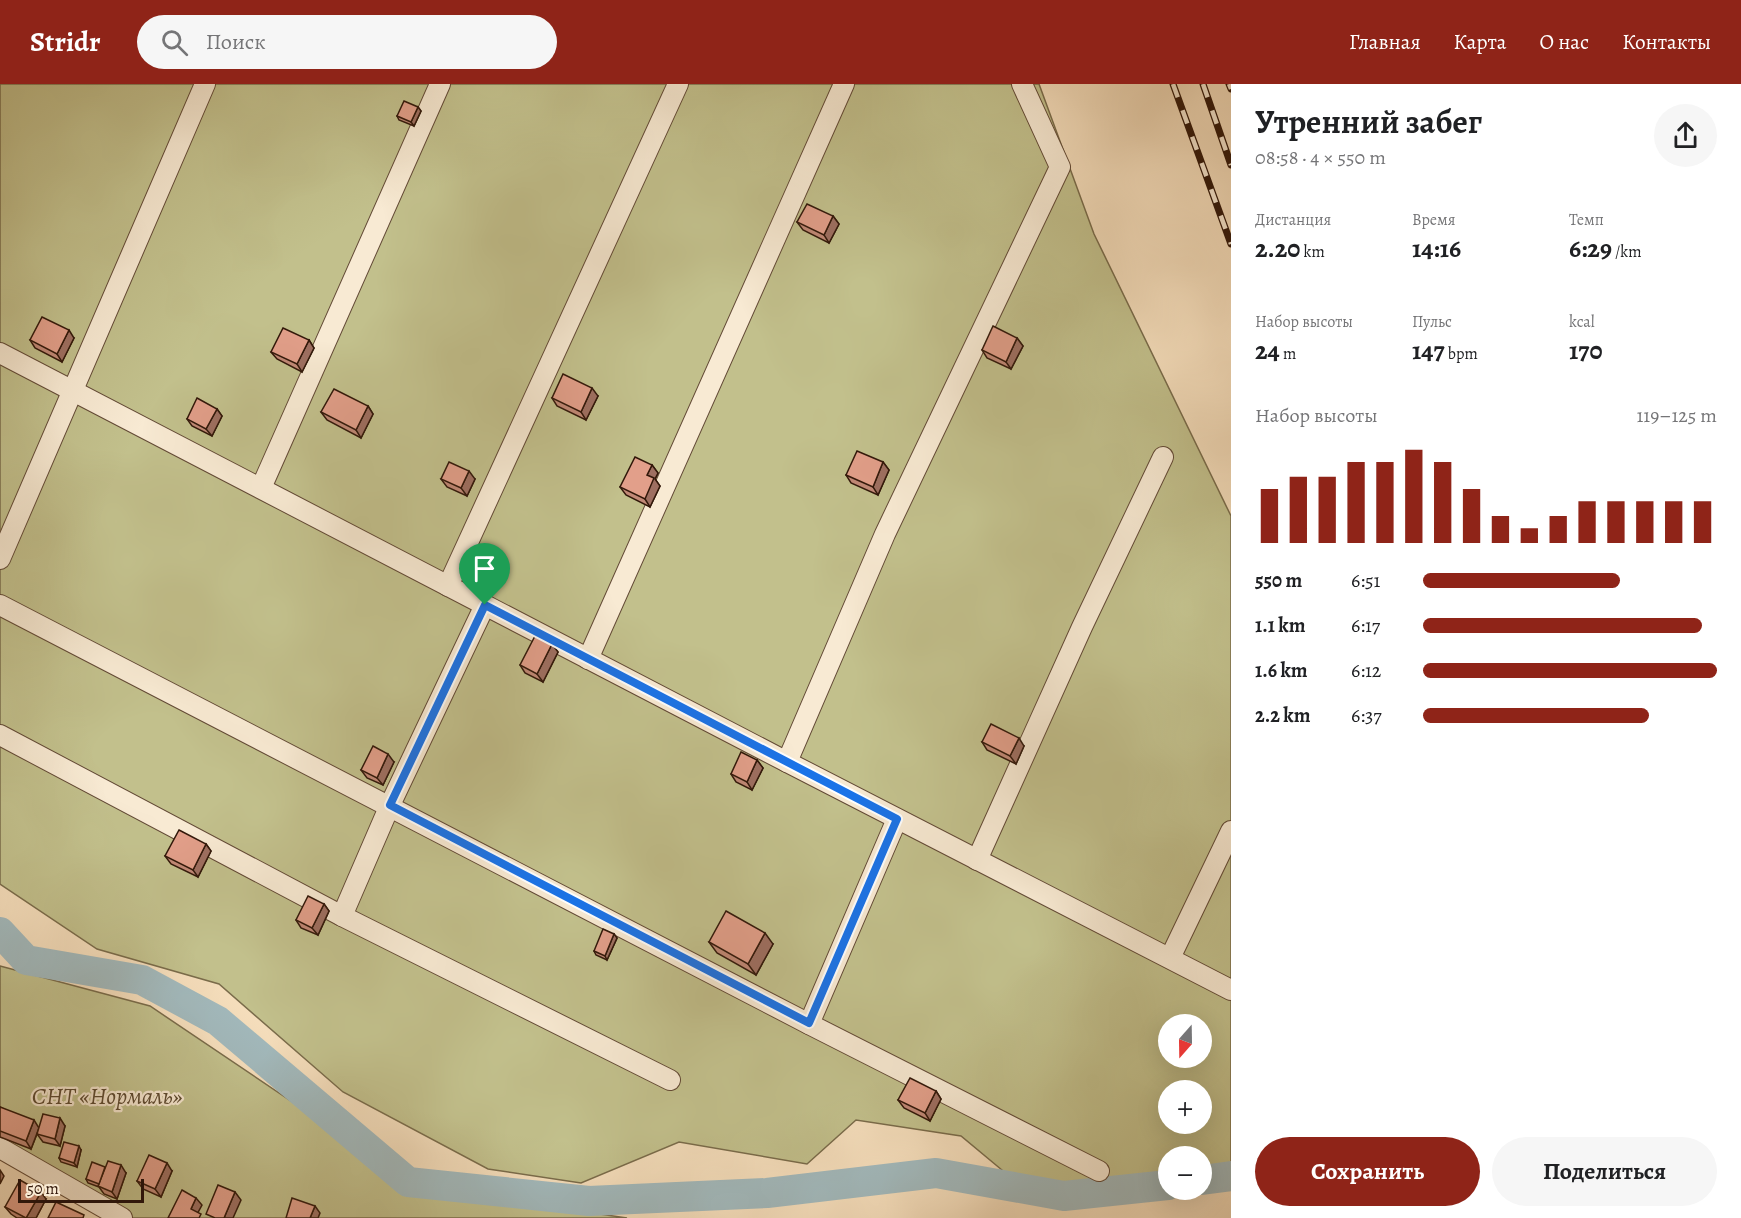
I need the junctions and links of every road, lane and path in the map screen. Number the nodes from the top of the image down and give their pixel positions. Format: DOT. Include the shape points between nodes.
graph roads {
  1 [pos="205,84"];
  2 [pos="440,84"];
  3 [pos="678,84"];
  4 [pos="844,84"];
  5 [pos="1022,84"];
  6 [pos="0,352"];
  7 [pos="72,390"];
  8 [pos="1163,457"];
  9 [pos="261,488"];
  10 [pos="0,559"];
  11 [pos="448,586"];
  12 [pos="0,605"];
  13 [pos="485,605"];
  14 [pos="588,659"];
  15 [pos="0,735"];
  16 [pos="787,762"];
  17 [pos="390,805"];
  18 [pos="897,819"];
  19 [pos="1231,831"];
  20 [pos="977,860"];
  21 [pos="342,916"];
  22 [pos="1170,958"];
  23 [pos="1231,990"];
  24 [pos="809,1023"];
  25 [pos="670,1080"];
  26 [pos="0,1148"];
  27 [pos="1099,1171"];
  28 [pos="122,1218"];
  1 -- 7 [label="street"];
  2 -- 9 [label="street"];
  3 -- 11 [label="street"];
  4 -- 14 [label="street"];
  5 -- 16 [label="street" via="1060,166 885,534"];
  6 -- 7 [label="street"];
  7 -- 9 [label="street"];
  7 -- 10 [label="street"];
  8 -- 20 [label="street"];
  9 -- 11 [label="street"];
  11 -- 13 [label="street"];
  12 -- 17 [label="street"];
  13 -- 14 [label="street"];
  13 -- 17 [label="street"];
  14 -- 16 [label="street"];
  15 -- 21 [label="street"];
  16 -- 18 [label="street"];
  17 -- 21 [label="street"];
  17 -- 24 [label="street"];
  18 -- 20 [label="street"];
  18 -- 24 [label="street"];
  19 -- 22 [label="street"];
  20 -- 22 [label="street"];
  21 -- 25 [label="street"];
  22 -- 23 [label="street"];
  24 -- 27 [label="street"];
  26 -- 28 [label="street"];
}
